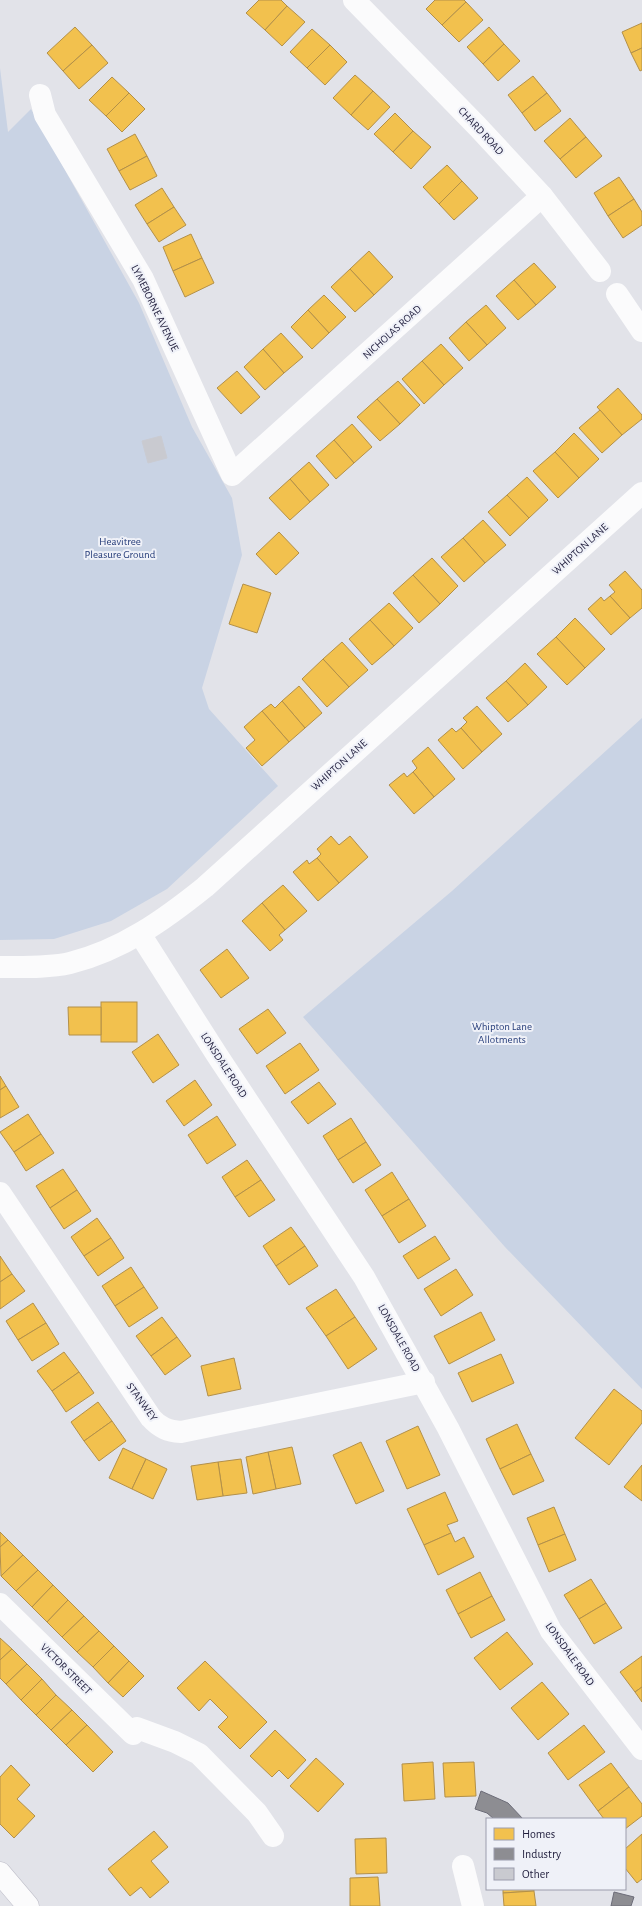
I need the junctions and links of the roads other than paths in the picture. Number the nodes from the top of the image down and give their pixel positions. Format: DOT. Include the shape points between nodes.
graph roads {
  1 [pos="354,0"];
  2 [pos="40,95"];
  3 [pos="542,196"];
  4 [pos="600,271"];
  5 [pos="617,294"];
  6 [pos="642,331"];
  7 [pos="242,467"];
  8 [pos="642,493"];
  9 [pos="140,934"];
  10 [pos="0,967"];
  11 [pos="0,1193"];
  12 [pos="424,1382"];
  13 [pos="0,1604"];
  14 [pos="642,1749"];
  15 [pos="273,1836"];
  16 [pos="462,1866"];
  17 [pos="0,1873"];
  18 [pos="25,1905"];
  19 [pos="472,1906"];
  1 -- 3 [label="street, CHARD ROAD"];
  2 -- 7 [label="street, LYMEBORNE AVENUE" via="45,115 143,279 232,475"];
  3 -- 4 [label="street, CHARD ROAD"];
  3 -- 7 [label="street, NICHOLAS ROAD"];
  5 -- 6 [label="street"];
  8 -- 9 [label="street, WHIPTON LANE" via="205,887"];
  9 -- 10 [label="street, WHIPTON LANE" via="112,949 69,963"];
  9 -- 12 [label="street, LONSDALE ROAD" via="364,1277"];
  11 -- 12 [label="street, STANWEY" via="151,1418 162,1428 181,1432"];
  12 -- 14 [label="street, LONSDALE ROAD" via="551,1631"];
  13 -- 15 [label="street, VICTOR STREET" via="135,1731 175,1742 199,1754 257,1813"];
  16 -- 19 [label="street"];
  17 -- 18 [label="street"];
}
